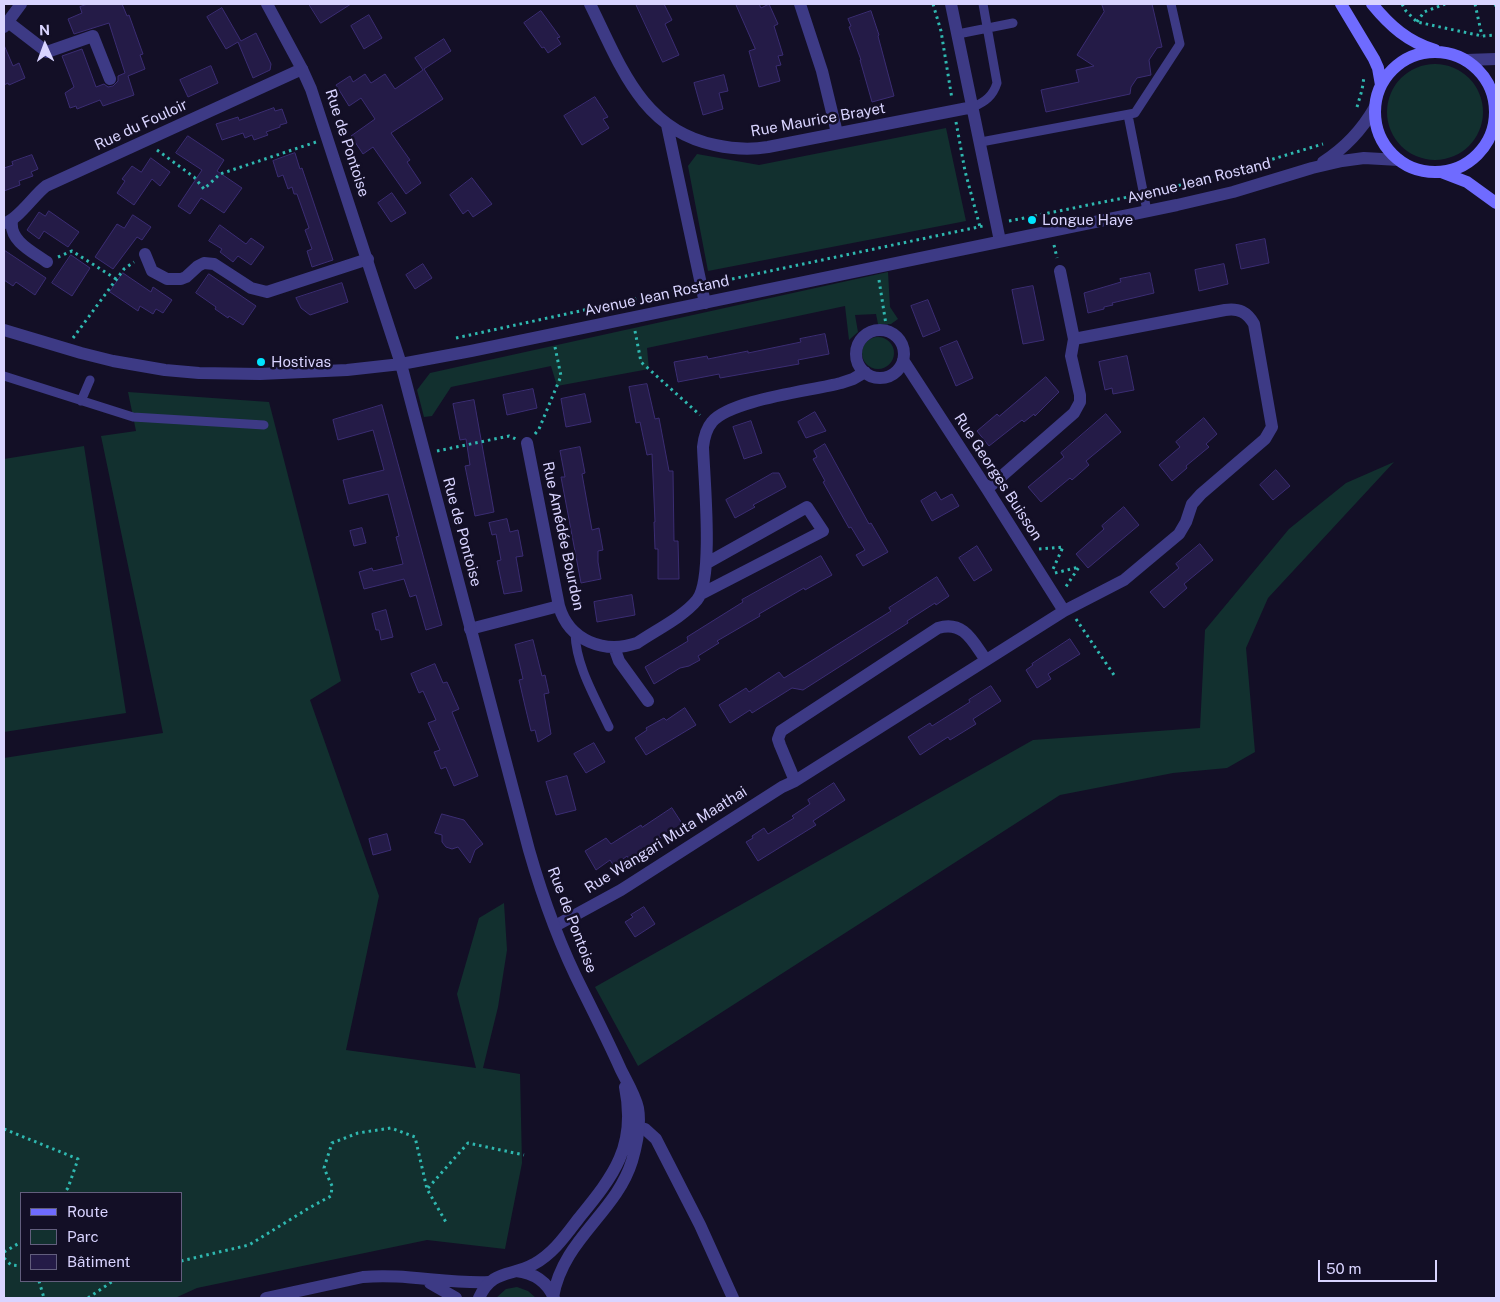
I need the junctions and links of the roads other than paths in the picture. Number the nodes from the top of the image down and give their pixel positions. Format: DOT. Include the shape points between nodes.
graph roads {
  1 [pos="21,4"];
  2 [pos="266,4"];
  3 [pos="590,4"];
  4 [pos="800,4"];
  5 [pos="951,4"];
  6 [pos="983,4"];
  7 [pos="1171,4"];
  8 [pos="1341,4"];
  9 [pos="1372,4"];
  10 [pos="1013,23"];
  11 [pos="6,24"];
  12 [pos="988,28"];
  13 [pos="958,34"];
  14 [pos="1440,52"];
  15 [pos="1496,59"];
  16 [pos="1466,60"];
  17 [pos="302,69"];
  18 [pos="110,79"];
  19 [pos="1381,85"];
  20 [pos="973,106"];
  21 [pos="1375,107"];
  22 [pos="1496,109"];
  23 [pos="1128,115"];
  24 [pos="667,125"];
  25 [pos="837,133"];
  26 [pos="1492,134"];
  27 [pos="981,142"];
  28 [pos="1496,149"];
  29 [pos="1399,160"];
  30 [pos="1312,168"];
  31 [pos="1441,172"];
  32 [pos="1496,203"];
  33 [pos="1147,212"];
  34 [pos="8,222"];
  35 [pos="1000,241"];
  36 [pos="145,254"];
  37 [pos="368,259"];
  38 [pos="47,262"];
  39 [pos="1060,271"];
  40 [pos="706,303"];
  41 [pos="4,330"];
  42 [pos="1074,339"];
  43 [pos="903,360"];
  44 [pos="401,364"];
  45 [pos="865,372"];
  46 [pos="4,376"];
  47 [pos="90,380"];
  48 [pos="81,401"];
  49 [pos="264,425"];
  50 [pos="527,443"];
  51 [pos="987,489"];
  52 [pos="707,563"];
  53 [pos="701,594"];
  54 [pos="559,606"];
  55 [pos="1066,610"];
  56 [pos="470,629"];
  57 [pos="575,633"];
  58 [pos="614,647"];
  59 [pos="986,660"];
  60 [pos="648,701"];
  61 [pos="609,727"];
  62 [pos="795,781"];
  63 [pos="554,926"];
  64 [pos="633,1126"];
  65 [pos="516,1272"];
  66 [pos="424,1280"];
  67 [pos="489,1282"];
  68 [pos="266,1298"];
  69 [pos="456,1298"];
  70 [pos="479,1298"];
  71 [pos="554,1298"];
  72 [pos="733,1298"];
  1 -- 11 [label="street"];
  2 -- 17 [label="street, Rue de Pontoise"];
  3 -- 24 [label="street, Rue Maurice Brayet" via="631,85"];
  4 -- 25 [label="street" via="822,71"];
  5 -- 13 [label="street"];
  6 -- 12 [label="lane"];
  7 -- 23 [label="lane" via="1180,44 1135,113"];
  8 -- 19 [label="main road" via="1374,59"];
  9 -- 14 [label="main road" via="1406,38"];
  10 -- 12 [label="lane"];
  11 -- 18 [label="street" via="47,52 93,36"];
  12 -- 13 [label="lane"];
  12 -- 20 [label="lane" via="997,83 987,100"];
  13 -- 20 [label="street"];
  14 -- 16 [label="main road"];
  14 -- 19 [label="main road" via="1408,58 1390,71"];
  15 -- 16 [label="street"];
  16 -- 22 [label="main road" via="1488,83"];
  17 -- 34 [label="street, Rue du Fouloir" via="46,186"];
  17 -- 37 [label="street, Rue de Pontoise" via="314,94"];
  19 -- 21 [label="main road"];
  20 -- 25 [label="street, Rue Maurice Brayet"];
  20 -- 27 [label="street"];
  21 -- 29 [label="main road" via="1379,134"];
  21 -- 30 [label="street, Avenue Jean Rostand" via="1348,143"];
  22 -- 26 [label="main road"];
  23 -- 27 [label="lane"];
  23 -- 33 [label="lane"];
  24 -- 25 [label="street, Rue Maurice Brayet" via="701,142 745,150"];
  24 -- 40 [label="street"];
  26 -- 28 [label="main road"];
  26 -- 31 [label="main road" via="1472,160"];
  27 -- 35 [label="street"];
  29 -- 30 [label="street, Avenue Jean Rostand" via="1354,159"];
  29 -- 31 [label="main road" via="1419,170"];
  30 -- 33 [label="street, Avenue Jean Rostand"];
  31 -- 32 [label="main road" via="1467,182"];
  33 -- 35 [label="street, Avenue Jean Rostand"];
  34 -- 38 [label="street" via="18,240"];
  35 -- 40 [label="street, Avenue Jean Rostand"];
  36 -- 37 [label="street" via="152,271 167,279 181,279 204,263 214,264 251,288 268,292"];
  37 -- 44 [label="street, Rue de Pontoise"];
  39 -- 42 [label="street"];
  40 -- 44 [label="street, Avenue Jean Rostand"];
  41 -- 44 [label="street, Avenue Jean Rostand" via="65,349 183,372 317,372"];
  42 -- 51 [label="street" via="1071,356 1080,395 1078,408"];
  42 -- 55 [label="street, Rue Wangari Muta Maathai" via="1238,309 1248,314 1254,324 1272,426 1265,439 1196,499 1179,534 1124,580"];
  43 -- 45 [label="street" via="896,372 887,376 873,376"];
  43 -- 45 [label="street, Rue Georges Buisson" via="904,351 895,335 874,330 860,340 857,348 856,357"];
  43 -- 51 [label="street, Rue Georges Buisson"];
  44 -- 56 [label="street, Rue de Pontoise"];
  45 -- 52 [label="street" via="841,383 740,405 722,413 710,424 703,448"];
  46 -- 48 [label="lane"];
  47 -- 48 [label="lane"];
  48 -- 49 [label="lane" via="133,417"];
  50 -- 54 [label="street, Rue Amédée Bourdon"];
  51 -- 55 [label="street, Rue Georges Buisson"];
  52 -- 53 [label="street"];
  52 -- 53 [label="street" via="807,507 823,531"];
  53 -- 58 [label="street" via="684,612 637,643"];
  54 -- 56 [label="street"];
  54 -- 57 [label="street, Rue Amédée Bourdon" via="564,621"];
  55 -- 59 [label="street, Rue Wangari Muta Maathai"];
  56 -- 63 [label="street, Rue de Pontoise" via="529,850"];
  57 -- 58 [label="street" via="599,645"];
  57 -- 61 [label="lane" via="580,662"];
  58 -- 60 [label="street" via="619,661"];
  59 -- 62 [label="street, Rue Wangari Muta Maathai"];
  59 -- 62 [label="street" via="966,632 950,626 938,628 781,731 778,739"];
  62 -- 63 [label="street, Rue Wangari Muta Maathai" via="621,890"];
  63 -- 64 [label="street, Rue de Pontoise" via="636,1100"];
  64 -- 65 [label="street" via="606,1184 555,1248 533,1265"];
  64 -- 71 [label="street" via="635,1151 628,1172 618,1191 564,1262"];
  64 -- 72 [label="street" via="651,1133 656,1139"];
  65 -- 67 [label="street"];
  65 -- 71 [label="street" via="538,1278"];
  66 -- 67 [label="street"];
  66 -- 68 [label="street" via="363,1277"];
  66 -- 69 [label="street"];
  67 -- 70 [label="street"];
}
